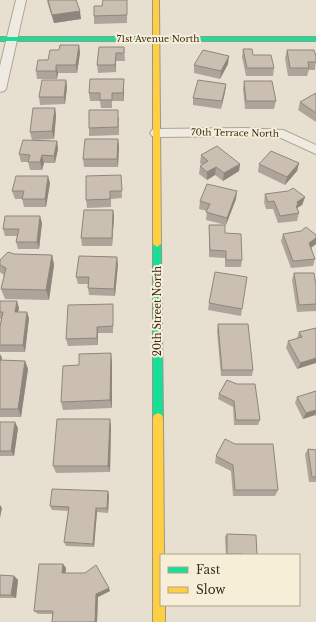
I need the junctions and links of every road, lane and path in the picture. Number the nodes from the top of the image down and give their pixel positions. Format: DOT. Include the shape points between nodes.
graph roads {
  1 [pos="21,0"];
  2 [pos="156,0"];
  3 [pos="0,39"];
  4 [pos="12,39"];
  5 [pos="156,39"];
  6 [pos="316,39"];
  7 [pos="0,89"];
  8 [pos="156,132"];
  9 [pos="313,148"];
  10 [pos="159,622"];
  1 -- 4 [label="street"];
  2 -- 5 [label="street, 20th Street North"];
  3 -- 4 [label="street, 71st Avenue North"];
  4 -- 5 [label="street, 71st Avenue North"];
  4 -- 7 [label="street"];
  5 -- 6 [label="street, 71st Avenue North"];
  5 -- 8 [label="street, 20th Street North"];
  8 -- 9 [label="street, 70th Terrace North" via="283,134"];
  8 -- 10 [label="street, 20th Street North"];
}
